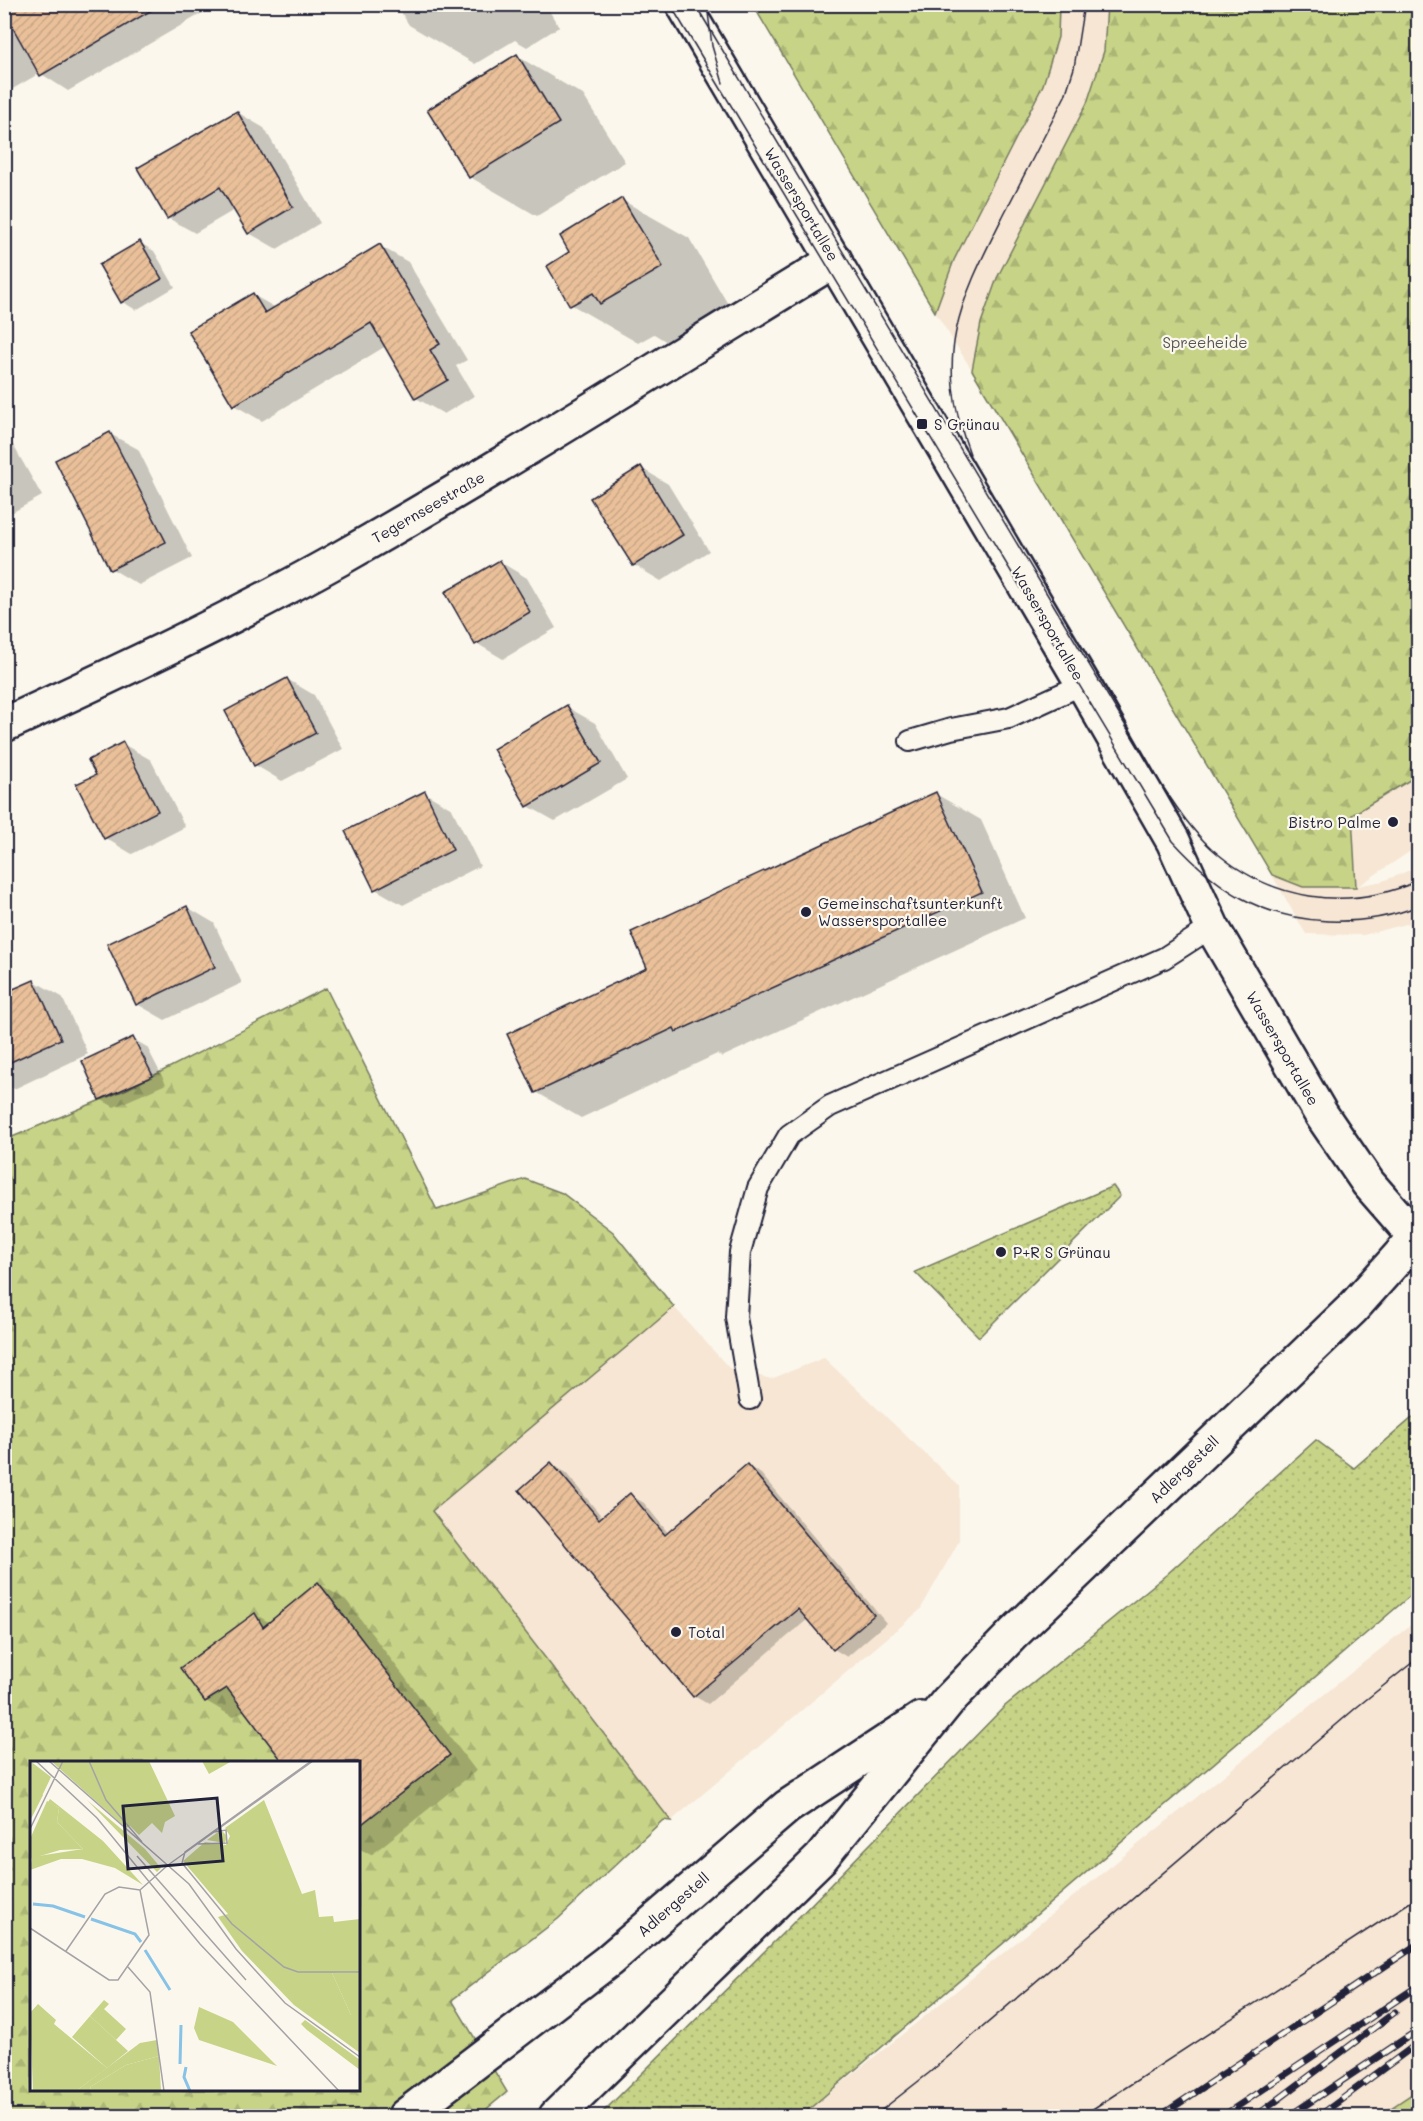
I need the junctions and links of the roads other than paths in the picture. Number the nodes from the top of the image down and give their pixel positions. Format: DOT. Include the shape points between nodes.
graph roads {
  1 [pos="682,4"];
  2 [pos="836,260"];
  3 [pos="1083,684"];
  4 [pos="4,725"];
  5 [pos="910,741"];
  6 [pos="1212,927"];
  7 [pos="1417,1237"];
  8 [pos="750,1399"];
  9 [pos="948,1701"];
  10 [pos="405,2116"];
  11 [pos="556,2116"];
  1 -- 2 [label="main road, Wassersportallee"];
  2 -- 3 [label="main road, Wassersportallee"];
  2 -- 4 [label="main road, Tegernseestraße" via="338,559 167,649"];
  3 -- 5 [label="lane" via="1009,718"];
  3 -- 6 [label="main road, Wassersportallee" via="1173,842"];
  6 -- 7 [label="main road, Wassersportallee" via="1329,1127 1368,1183"];
  6 -- 8 [label="lane" via="1164,958 830,1106 789,1135 758,1188 740,1252 736,1317"];
  7 -- 9 [label="main road, Adlergestell" via="1352,1309"];
  9 -- 10 [label="main road, Adlergestell" via="787,1807 608,1961"];
  9 -- 11 [label="main road, Adlergestell" via="821,1858"];
}
